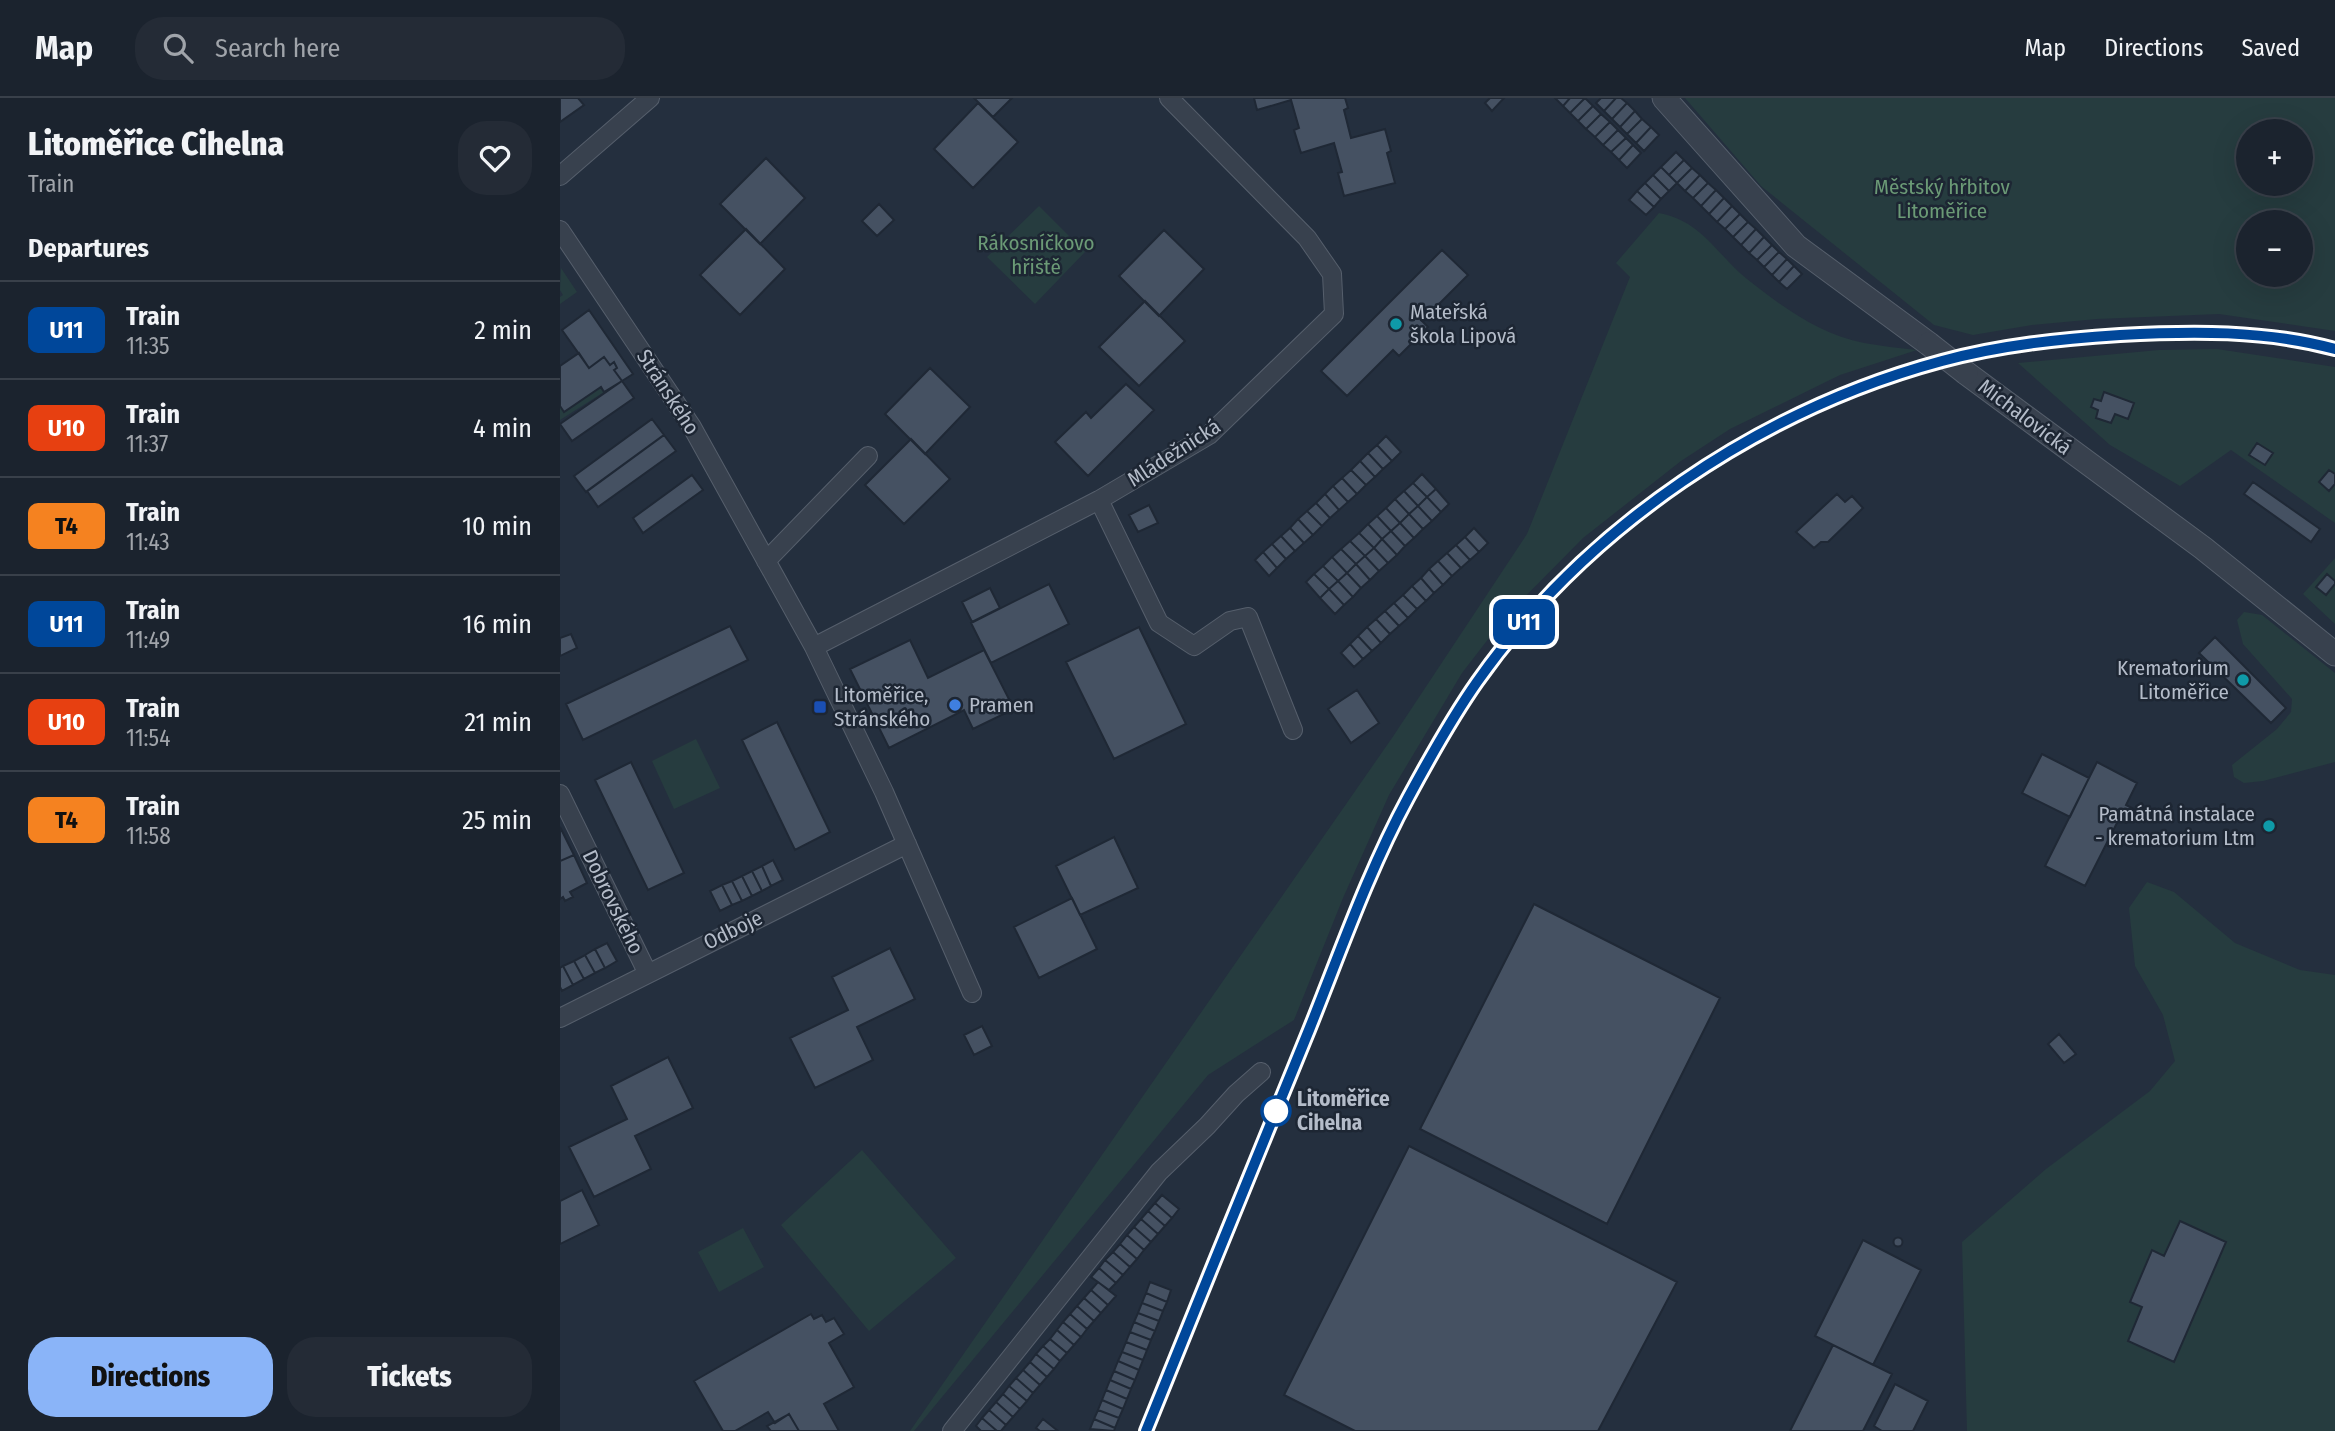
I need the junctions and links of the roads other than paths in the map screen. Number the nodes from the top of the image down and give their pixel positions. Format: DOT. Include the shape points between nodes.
graph roads {
  1 [pos="650,98"];
  2 [pos="1169,98"];
  3 [pos="1664,98"];
  4 [pos="560,176"];
  5 [pos="560,230"];
  6 [pos="868,456"];
  7 [pos="1099,500"];
  8 [pos="766,561"];
  9 [pos="814,647"];
  10 [pos="2335,654"];
  11 [pos="1293,730"];
  12 [pos="560,794"];
  13 [pos="907,844"];
  14 [pos="647,972"];
  15 [pos="972,993"];
  16 [pos="560,1017"];
  17 [pos="1261,1072"];
  18 [pos="952,1431"];
  1 -- 4 [label="street"];
  2 -- 7 [label="street, Mládežnická" via="1307,238 1332,274 1335,314 1209,435"];
  3 -- 10 [label="street, Michalovická, bridge" via="1796,246 2203,548"];
  5 -- 8 [label="street, Stránského" via="692,426"];
  6 -- 8 [label="street"];
  7 -- 9 [label="street, Mládežnická"];
  7 -- 11 [label="street" via="1159,623 1194,646 1230,621 1248,617"];
  8 -- 9 [label="street, Stránského"];
  9 -- 13 [label="street, Stránského"];
  12 -- 14 [label="street, Dobrovského"];
  13 -- 14 [label="street, Odboje"];
  13 -- 15 [label="street, Stránského"];
  14 -- 16 [label="street, Odboje"];
  17 -- 18 [label="street" via="1158,1172"];
}
